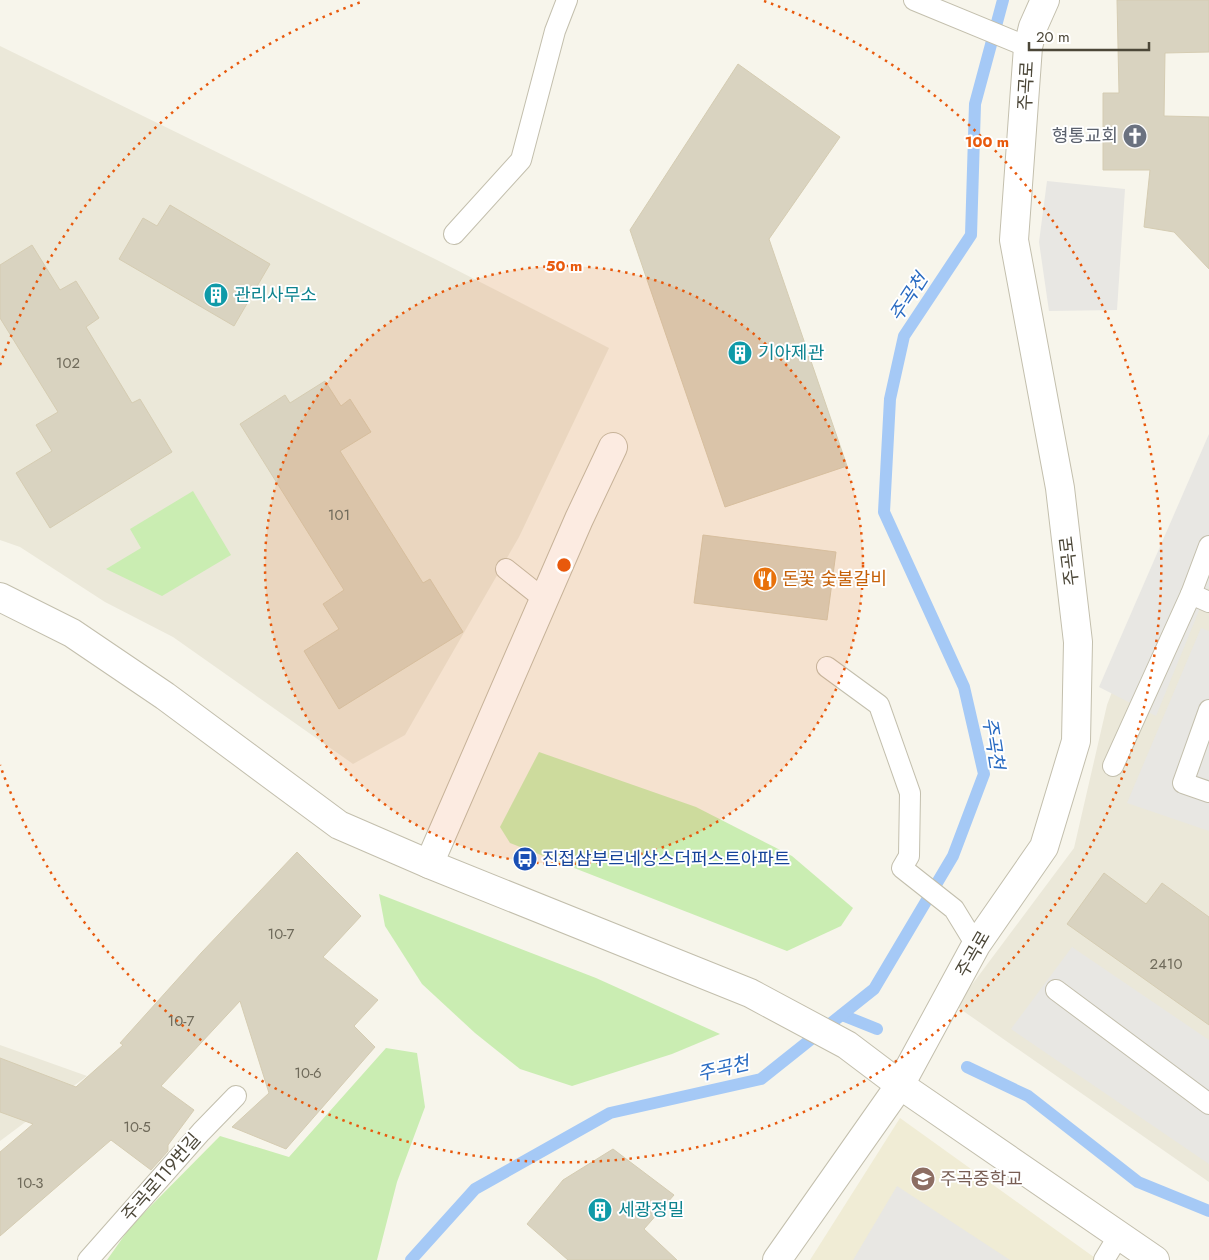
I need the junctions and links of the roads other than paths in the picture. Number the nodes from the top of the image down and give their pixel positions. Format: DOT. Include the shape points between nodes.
graph roads {
  1 [pos="567,0"];
  2 [pos="914,0"];
  3 [pos="1045,0"];
  4 [pos="1028,47"];
  5 [pos="454,234"];
  6 [pos="613,448"];
  7 [pos="1209,546"];
  8 [pos="506,569"];
  9 [pos="0,597"];
  10 [pos="1200,598"];
  11 [pos="545,600"];
  12 [pos="827,667"];
  13 [pos="1209,710"];
  14 [pos="1113,766"];
  15 [pos="1209,792"];
  16 [pos="429,864"];
  17 [pos="976,945"];
  18 [pos="1056,990"];
  19 [pos="900,1085"];
  20 [pos="236,1096"];
  21 [pos="1209,1104"];
  22 [pos="1118,1235"];
  23 [pos="88,1260"];
  24 [pos="777,1260"];
  25 [pos="1104,1260"];
  26 [pos="1155,1260"];
  1 -- 5 [label="lane" via="554,31 522,160"];
  2 -- 4 [label="lane"];
  3 -- 4 [label="street, 주곡로"];
  4 -- 17 [label="street, 주곡로" via="1014,240 1060,488 1078,642 1076,741 1044,848"];
  6 -- 11 [label="street"];
  7 -- 10 [label="lane"];
  8 -- 11 [label="lane"];
  9 -- 16 [label="street" via="72,633 165,696 339,825"];
  10 -- 14 [label="lane"];
  11 -- 16 [label="street"];
  12 -- 17 [label="lane" via="879,705 910,793 909,856 902,868 954,909"];
  13 -- 15 [label="lane" via="1183,782"];
  16 -- 19 [label="street" via="750,993 847,1045"];
  17 -- 19 [label="street, 주곡로"];
  18 -- 21 [label="lane"];
  19 -- 22 [label="street"];
  19 -- 24 [label="street, 주곡로"];
  20 -- 23 [label="lane, 주곡로119번길"];
  22 -- 25 [label="lane"];
  22 -- 26 [label="street"];
}
